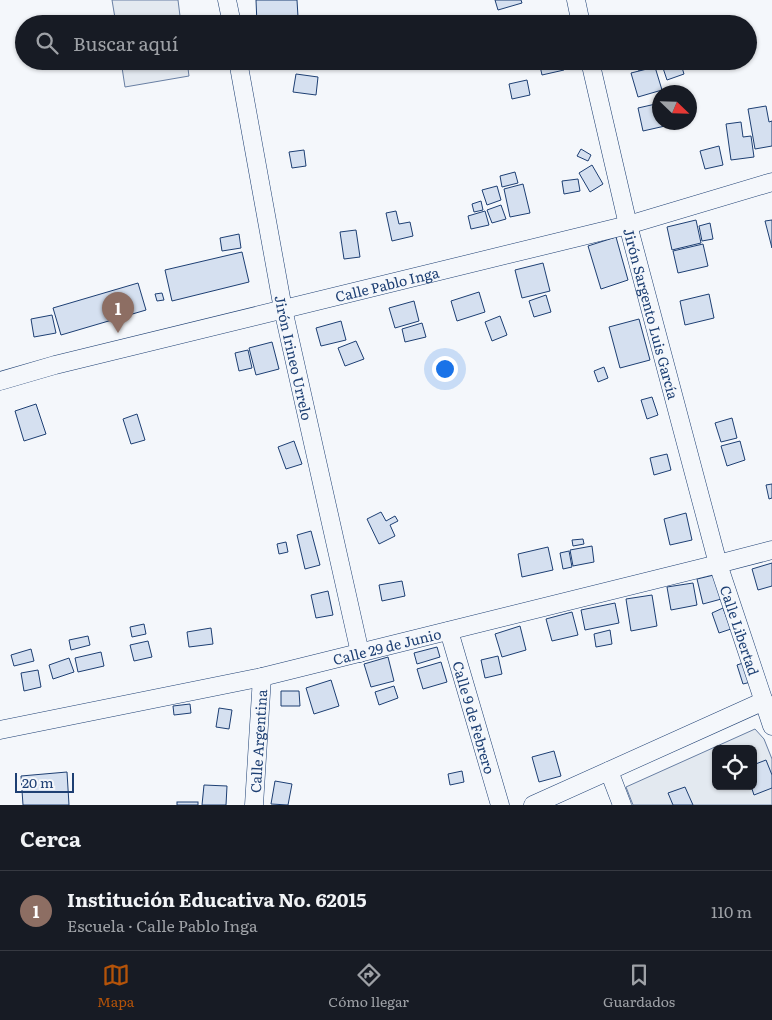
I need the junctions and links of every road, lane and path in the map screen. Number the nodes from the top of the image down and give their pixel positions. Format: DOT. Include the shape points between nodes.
graph roads {
  1 [pos="227,0"];
  2 [pos="576,0"];
  3 [pos="230,15"];
  4 [pos="579,15"];
  5 [pos="240,70"];
  6 [pos="592,70"];
  7 [pos="772,182"];
  8 [pos="628,225"];
  9 [pos="283,309"];
  10 [pos="0,381"];
  11 [pos="772,550"];
  12 [pos="718,564"];
  13 [pos="449,631"];
  14 [pos="360,653"];
  15 [pos="262,677"];
  16 [pos="764,701"];
  17 [pos="772,726"];
  18 [pos="0,730"];
  19 [pos="609,771"];
  20 [pos="254,805"];
  21 [pos="500,805"];
  22 [pos="533,805"];
  23 [pos="622,805"];
  1 -- 3 [label="street"];
  2 -- 4 [label="street"];
  5 -- 9 [label="street, Jirón Irineo Urrelo"];
  6 -- 8 [label="street, Jirón Sargento Luis García"];
  7 -- 8 [label="street, Calle Pablo Inga"];
  8 -- 9 [label="street, Calle Pablo Inga"];
  8 -- 12 [label="street, Jirón Sargento Luis García"];
  9 -- 10 [label="street, Calle Pablo Inga"];
  9 -- 14 [label="street, Jirón Irineo Urrelo"];
  11 -- 12 [label="street, Calle 29 de Junio"];
  12 -- 13 [label="street, Calle 29 de Junio"];
  12 -- 16 [label="street, Calle Libertad"];
  13 -- 14 [label="street, Calle 29 de Junio"];
  13 -- 21 [label="street, Calle 9 de Febrero"];
  14 -- 15 [label="street, Calle 29 de Junio"];
  15 -- 18 [label="street, Calle 29 de Junio"];
  15 -- 20 [label="street, Calle Argentina"];
  16 -- 17 [label="street, Calle Libertad"];
  16 -- 19 [label="street"];
  19 -- 22 [label="street"];
  19 -- 23 [label="street"];
}
